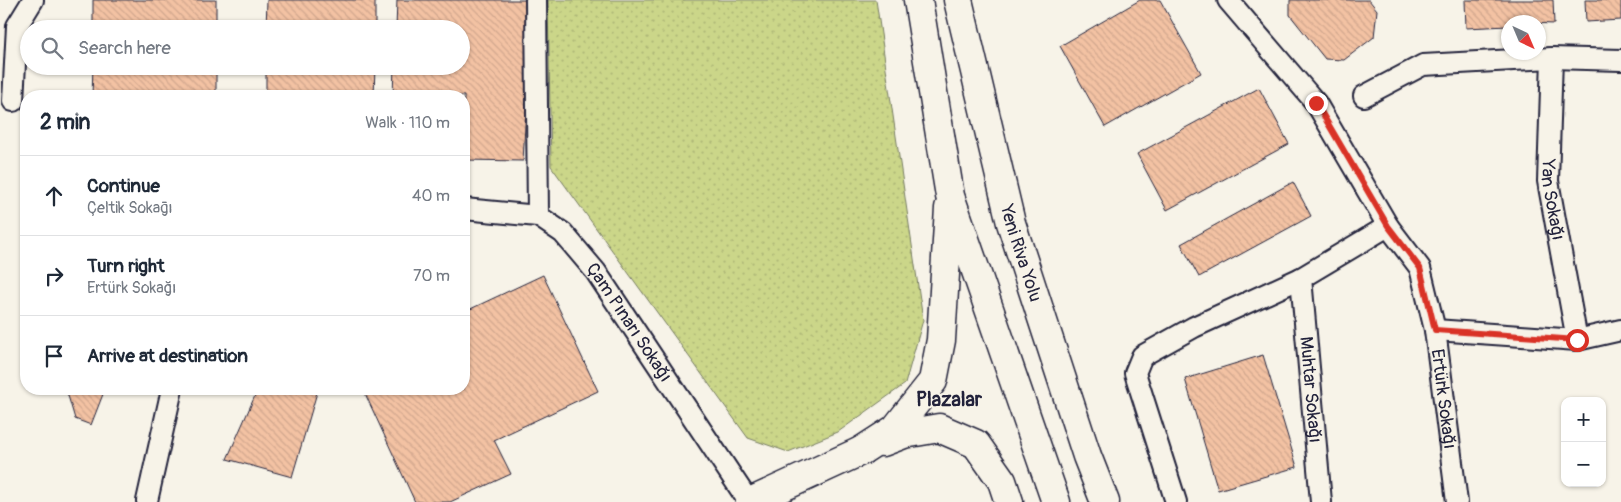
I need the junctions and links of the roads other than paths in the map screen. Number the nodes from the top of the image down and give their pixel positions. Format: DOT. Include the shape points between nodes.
graph roads {
  1 [pos="33,0"];
  2 [pos="536,0"];
  3 [pos="918,0"];
  4 [pos="958,0"];
  5 [pos="1228,0"];
  6 [pos="1552,58"];
  7 [pos="1621,60"];
  8 [pos="1364,96"];
  9 [pos="14,100"];
  10 [pos="950,196"];
  11 [pos="470,210"];
  12 [pos="538,216"];
  13 [pos="1388,226"];
  14 [pos="1300,278"];
  15 [pos="1045,326"];
  16 [pos="1435,330"];
  17 [pos="1621,330"];
  18 [pos="1577,340"];
  19 [pos="171,395"];
  20 [pos="861,451"];
  21 [pos="148,501"];
  22 [pos="750,502"];
  23 [pos="1009,502"];
  24 [pos="1056,502"];
  25 [pos="1105,502"];
  26 [pos="1121,502"];
  27 [pos="1176,502"];
  28 [pos="1321,502"];
  29 [pos="1457,502"];
  1 -- 9 [label="street" via="16,26"];
  2 -- 12 [label="street"];
  3 -- 10 [label="main road"];
  4 -- 15 [label="main road, Yeni Riva Yolu" via="1011,222"];
  5 -- 13 [label="street, Ertürk Sokağı" via="1316,103"];
  6 -- 7 [label="street"];
  6 -- 8 [label="street" via="1423,65"];
  6 -- 18 [label="street, Yan Sokağı" via="1548,181"];
  10 -- 20 [label="main road" via="941,340 933,381 895,429"];
  10 -- 24 [label="main road"];
  11 -- 12 [label="street, Çam Pınarı Sokağı"];
  12 -- 22 [label="street, Çam Pınarı Sokağı" via="563,233 596,272"];
  13 -- 14 [label="street"];
  13 -- 16 [label="street, Ertürk Sokağı" via="1420,268"];
  14 -- 27 [label="street" via="1194,327 1142,356 1135,374"];
  14 -- 28 [label="street, Muhtar Sokağı"];
  15 -- 25 [label="main road, Yeni Riva Yolu"];
  15 -- 26 [label="main road"];
  16 -- 18 [label="street"];
  16 -- 29 [label="street, Ertürk Sokağı"];
  17 -- 18 [label="street"];
  19 -- 21 [label="street"];
  20 -- 22 [label="main road"];
  20 -- 23 [label="main road" via="904,434 940,428 976,444 1002,481"];
}
